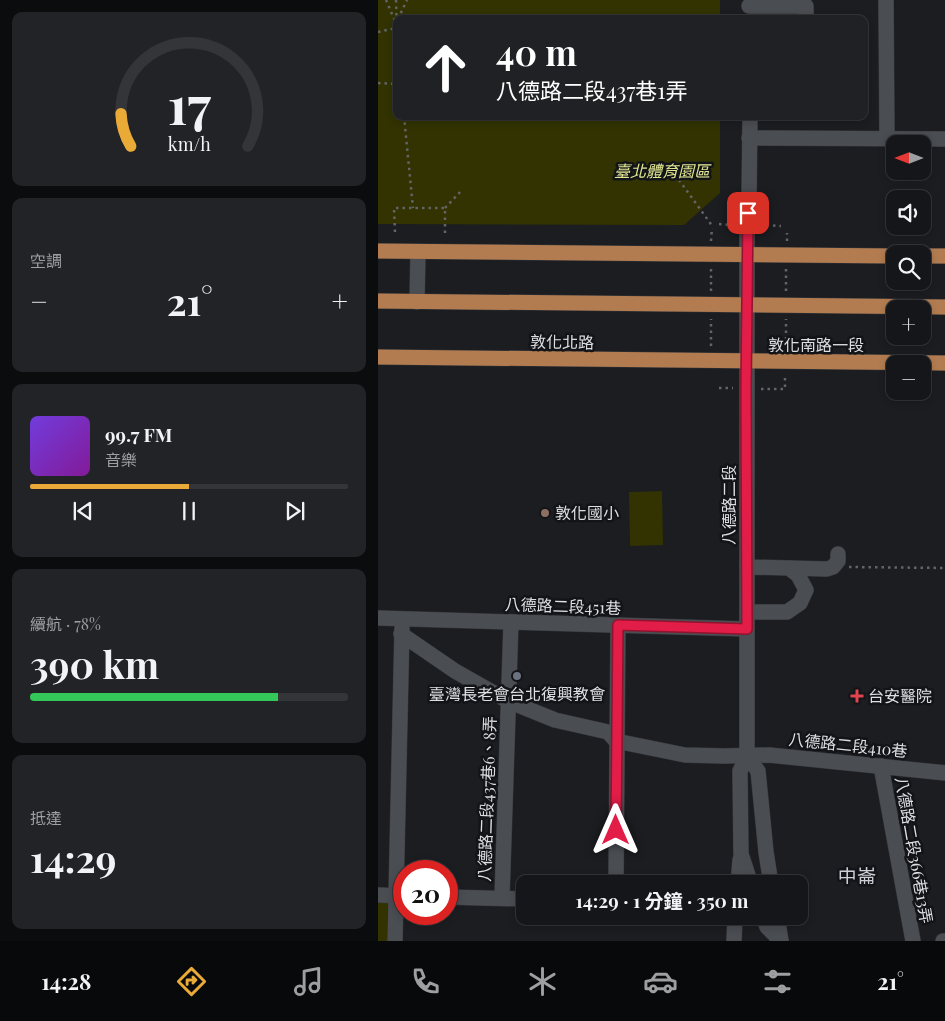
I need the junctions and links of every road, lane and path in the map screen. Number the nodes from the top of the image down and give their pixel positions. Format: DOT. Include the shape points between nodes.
graph roads {
  1 [pos="386,0"];
  2 [pos="396,0"];
  3 [pos="408,0"];
  4 [pos="886,0"];
  5 [pos="749,8"];
  6 [pos="394,15"];
  7 [pos="397,15"];
  8 [pos="400,15"];
  9 [pos="806,15"];
  10 [pos="393,29"];
  11 [pos="378,32"];
  12 [pos="378,83"];
  13 [pos="393,84"];
  14 [pos="404,120"];
  15 [pos="750,120"];
  16 [pos="887,135"];
  17 [pos="749,138"];
  18 [pos="886,138"];
  19 [pos="931,139"];
  20 [pos="946,139"];
  21 [pos="679,180"];
  22 [pos="462,190"];
  23 [pos="413,208"];
  24 [pos="445,208"];
  25 [pos="713,227"];
  26 [pos="395,232"];
  27 [pos="445,233"];
  28 [pos="378,252"];
  29 [pos="418,252"];
  30 [pos="747,254"];
  31 [pos="886,256"];
  32 [pos="931,256"];
  33 [pos="946,256"];
  34 [pos="711,271"];
  35 [pos="786,273"];
  36 [pos="786,286"];
  37 [pos="711,291"];
  38 [pos="378,301"];
  39 [pos="417,302"];
  40 [pos="747,304"];
  41 [pos="946,307"];
  42 [pos="786,320"];
  43 [pos="711,326"];
  44 [pos="711,338"];
  45 [pos="786,341"];
  46 [pos="378,358"];
  47 [pos="746,362"];
  48 [pos="946,363"];
  49 [pos="836,561"];
  50 [pos="747,567"];
  51 [pos="789,568"];
  52 [pos="946,568"];
  53 [pos="747,612"];
  54 [pos="378,618"];
  55 [pos="511,622"];
  56 [pos="618,625"];
  57 [pos="402,626"];
  58 [pos="747,629"];
  59 [pos="508,701"];
  60 [pos="616,741"];
  61 [pos="747,756"];
  62 [pos="881,766"];
  63 [pos="946,773"];
  64 [pos="741,854"];
  65 [pos="400,860"];
  66 [pos="616,875"];
  67 [pos="739,875"];
  68 [pos="748,875"];
  69 [pos="770,875"];
  70 [pos="378,895"];
  71 [pos="393,896"];
  72 [pos="458,897"];
  73 [pos="502,898"];
  74 [pos="516,899"];
  75 [pos="396,925"];
  76 [pos="735,925"];
  77 [pos="766,925"];
  78 [pos="778,925"];
  79 [pos="394,941"];
  80 [pos="734,941"];
  81 [pos="781,941"];
  82 [pos="913,941"];
  1 -- 6 [label="path"];
  2 -- 7 [label="path"];
  3 -- 8 [label="path"];
  4 -- 16 [label="street"];
  5 -- 9 [label="street" via="806,6"];
  10 -- 11 [label="path"];
  12 -- 13 [label="path"];
  14 -- 23 [label="path"];
  15 -- 17 [label="street, 八德路二段"];
  17 -- 18 [label="street"];
  17 -- 30 [label="street, 八德路二段"];
  19 -- 20 [label="street"];
  21 -- 25 [label="path"];
  22 -- 24 [label="path"];
  23 -- 24 [label="path"];
  23 -- 26 [label="path" via="394,208"];
  24 -- 27 [label="path"];
  28 -- 29 [label="main road"];
  29 -- 30 [label="main road"];
  29 -- 39 [label="street"];
  30 -- 31 [label="main road"];
  30 -- 40 [label="street, 八德路二段"];
  32 -- 33 [label="main road"];
  34 -- 37 [label="path"];
  35 -- 36 [label="path"];
  38 -- 39 [label="main road"];
  39 -- 40 [label="main road"];
  40 -- 41 [label="main road"];
  40 -- 47 [label="street, 八德路二段"];
  42 -- 45 [label="path"];
  43 -- 44 [label="path"];
  46 -- 47 [label="main road, 敦化北路"];
  47 -- 48 [label="main road, 敦化南路一段"];
  47 -- 50 [label="street, 八德路二段"];
  49 -- 51 [label="street" via="827,569"];
  49 -- 52 [label="path"];
  50 -- 51 [label="street"];
  50 -- 53 [label="street, 八德路二段"];
  51 -- 53 [label="street" via="798,575 806,590 800,603 788,612"];
  53 -- 58 [label="street, 八德路二段"];
  54 -- 57 [label="street, 八德路二段451巷"];
  55 -- 56 [label="street, 八德路二段451巷"];
  55 -- 57 [label="street, 八德路二段451巷"];
  55 -- 59 [label="street, 八德路二段437巷6、8弄"];
  56 -- 58 [label="street, 八德路二段451巷"];
  56 -- 60 [label="street"];
  57 -- 59 [label="street, 八德路二段410巷" via="455,671"];
  57 -- 65 [label="street"];
  58 -- 61 [label="street, 八德路二段"];
  59 -- 60 [label="street, 八德路二段410巷" via="555,720 608,732"];
  59 -- 73 [label="street, 八德路二段437巷6、8弄"];
  60 -- 61 [label="street, 八德路二段410巷" via="685,755"];
  60 -- 66 [label="street"];
  61 -- 62 [label="street, 八德路二段410巷" via="770,755"];
  61 -- 64 [label="street, 八德路二段" via="740,771"];
  61 -- 69 [label="street, 八德路二段" via="758,771"];
  62 -- 63 [label="street, 八德路二段410巷"];
  62 -- 82 [label="street, 八德路二段366巷13弄"];
  64 -- 67 [label="street"];
  64 -- 68 [label="street, 八德路二段"];
  70 -- 71 [label="street"];
  72 -- 73 [label="street"];
  73 -- 74 [label="street"];
  75 -- 79 [label="street"];
  76 -- 80 [label="street"];
  77 -- 81 [label="street"];
  78 -- 81 [label="street"];
}
